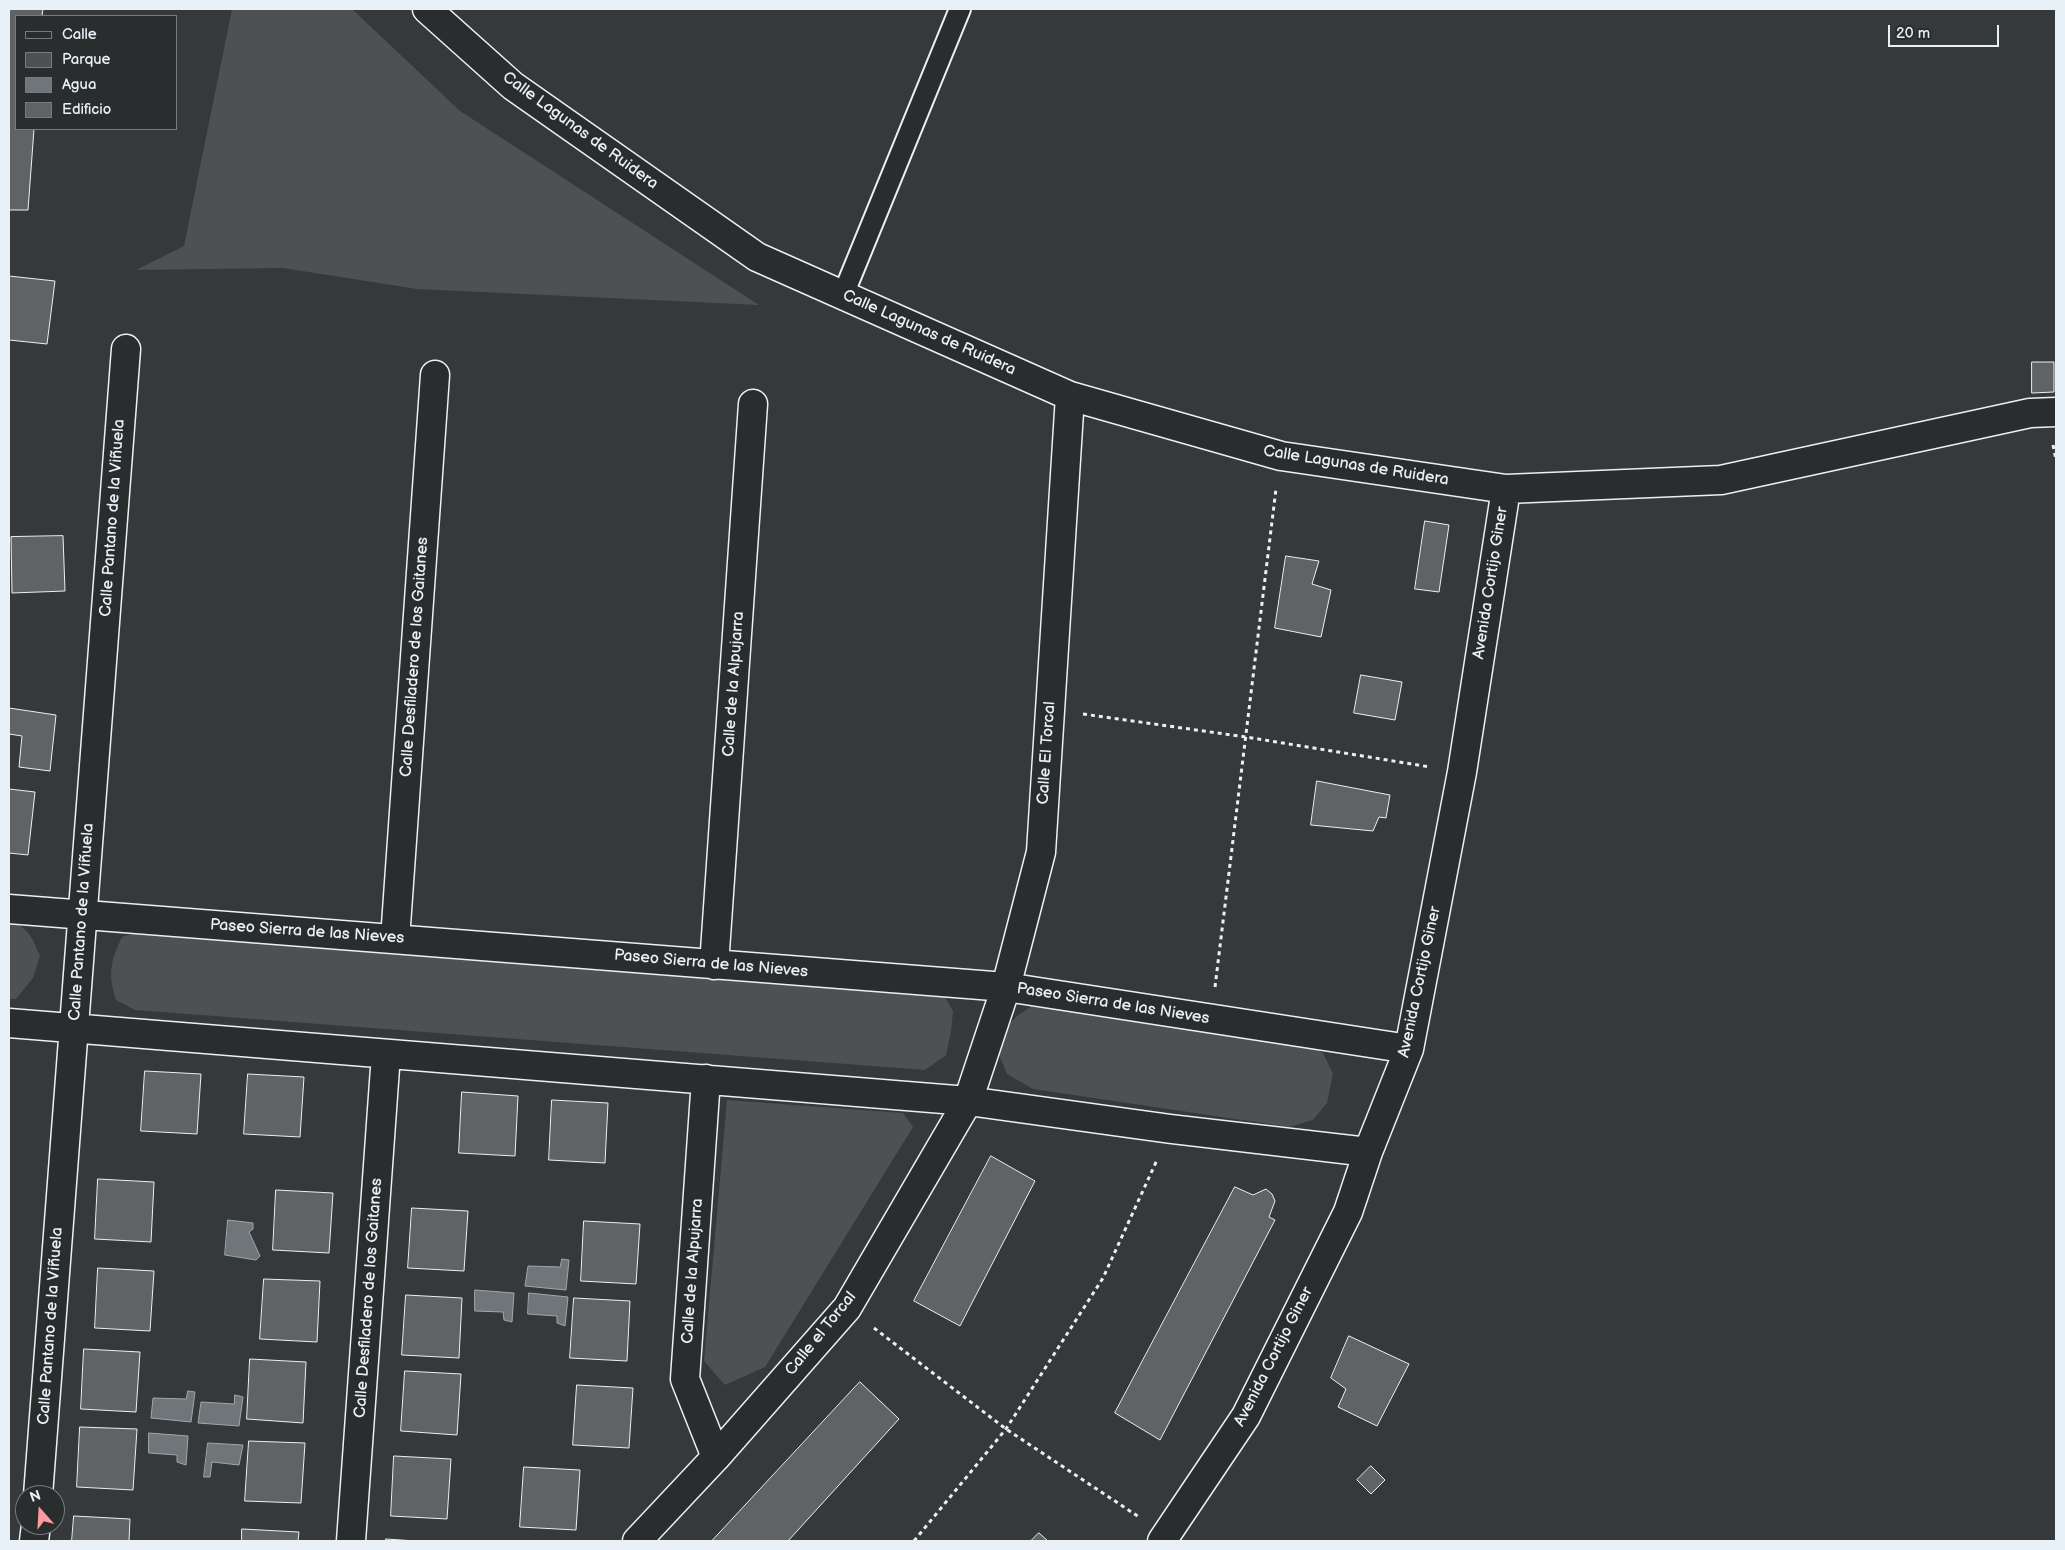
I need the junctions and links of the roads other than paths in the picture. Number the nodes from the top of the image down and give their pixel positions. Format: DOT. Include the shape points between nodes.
graph roads {
  1 [pos="427,9"];
  2 [pos="960,9"];
  3 [pos="844,295"];
  4 [pos="126,349"];
  5 [pos="435,375"];
  6 [pos="1070,396"];
  7 [pos="753,404"];
  8 [pos="2056,412"];
  9 [pos="1506,489"];
  10 [pos="9,909"];
  11 [pos="82,916"];
  12 [pos="395,939"];
  13 [pos="714,965"];
  14 [pos="1006,987"];
  15 [pos="9,1023"];
  16 [pos="74,1029"];
  17 [pos="1409,1049"];
  18 [pos="386,1054"];
  19 [pos="706,1079"];
  20 [pos="968,1101"];
  21 [pos="1368,1152"];
  22 [pos="716,1457"];
  23 [pos="39,1485"];
  24 [pos="1164,1538"];
  25 [pos="351,1541"];
  26 [pos="637,1541"];
  1 -- 3 [label="street, Calle Lagunas de Ruidera" via="513,86 757,256"];
  2 -- 3 [label="lane"];
  3 -- 6 [label="street, Calle Lagunas de Ruidera"];
  4 -- 11 [label="street, Calle Pantano de la Viñuela"];
  5 -- 12 [label="street, Calle Desfiladero de los Gaitanes"];
  6 -- 9 [label="street, Calle Lagunas de Ruidera" via="1280,456"];
  6 -- 14 [label="street, Calle El Torcal" via="1041,852"];
  7 -- 13 [label="street, Calle de la Alpujarra"];
  8 -- 9 [label="street, Calle Lagunas de Ruidera" via="2030,413 1721,480"];
  9 -- 17 [label="street, Avenida Cortijo Giner" via="1462,772"];
  10 -- 11 [label="street, Paseo Sierra de las Nieves"];
  11 -- 12 [label="street, Paseo Sierra de las Nieves"];
  11 -- 16 [label="street, Calle Pantano de la Viñuela"];
  12 -- 13 [label="street, Paseo Sierra de las Nieves"];
  13 -- 14 [label="street, Paseo Sierra de las Nieves"];
  14 -- 17 [label="street, Paseo Sierra de las Nieves"];
  14 -- 20 [label="street, Calle El Torcal"];
  15 -- 16 [label="street"];
  16 -- 18 [label="street"];
  16 -- 23 [label="street, Calle Pantano de la Viñuela"];
  17 -- 21 [label="street, Avenida Cortijo Giner"];
  18 -- 19 [label="street"];
  18 -- 25 [label="street, Calle Desfiladero de los Gaitanes"];
  19 -- 20 [label="street"];
  19 -- 22 [label="street, Calle de la Alpujarra" via="685,1379"];
  20 -- 21 [label="street"];
  20 -- 22 [label="street, Calle el Torcal" via="847,1308"];
  21 -- 24 [label="street, Avenida Cortijo Giner" via="1348,1212 1246,1416"];
  22 -- 26 [label="street, Calle el Torcal"];
}
